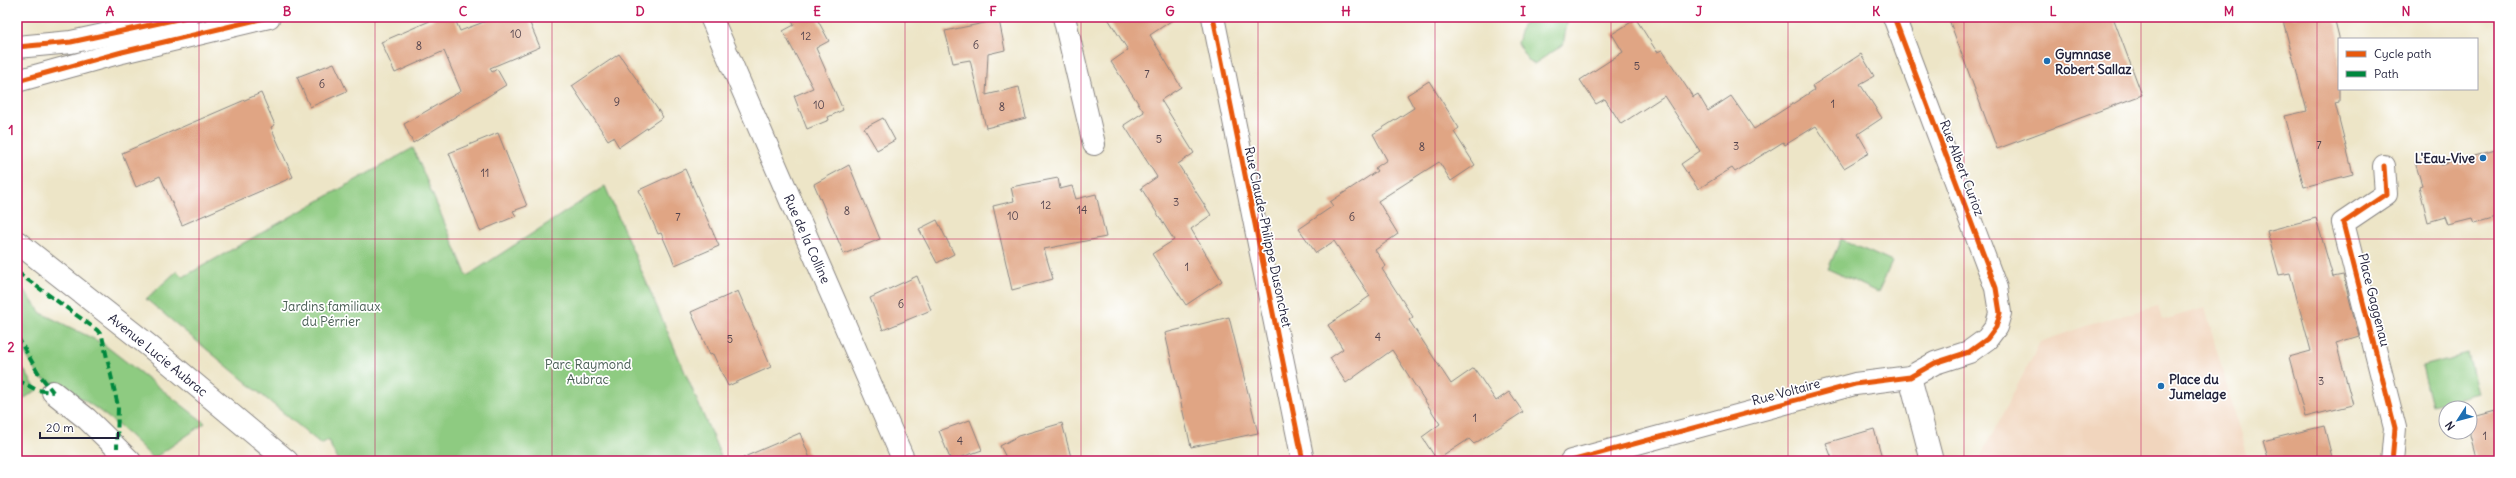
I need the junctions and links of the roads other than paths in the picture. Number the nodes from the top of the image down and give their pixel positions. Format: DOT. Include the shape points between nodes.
graph roads {
  1 [pos="187,17"];
  2 [pos="269,17"];
  3 [pos="711,17"];
  4 [pos="1064,17"];
  5 [pos="1213,17"];
  6 [pos="1894,17"];
  7 [pos="17,47"];
  8 [pos="17,81"];
  9 [pos="1094,144"];
  10 [pos="2384,166"];
  11 [pos="20,247"];
  12 [pos="1996,327"];
  13 [pos="1910,377"];
  14 [pos="53,392"];
  15 [pos="130,461"];
  16 [pos="287,461"];
  17 [pos="904,461"];
  18 [pos="1303,461"];
  19 [pos="1571,461"];
  20 [pos="1932,461"];
  21 [pos="2392,461"];
  1 -- 7 [label="street" via="71,42"];
  2 -- 8 [label="street" via="122,52"];
  3 -- 17 [label="street, Rue de la Colline"];
  4 -- 9 [label="street"];
  5 -- 18 [label="street, Rue Claude-Philippe Dusonchet"];
  6 -- 12 [label="street, Rue Albert Curioz" via="1996,288 2000,313"];
  10 -- 21 [label="street, Place Gaggenau" via="2386,194 2343,223 2395,428"];
  11 -- 16 [label="street, Avenue Lucie Aubrac" via="148,346"];
  12 -- 13 [label="street, Rue Voltaire" via="1976,348 1935,363"];
  13 -- 19 [label="street, Rue Voltaire" via="1855,384"];
  13 -- 20 [label="street"];
  14 -- 15 [label="street" via="88,420"];
}
